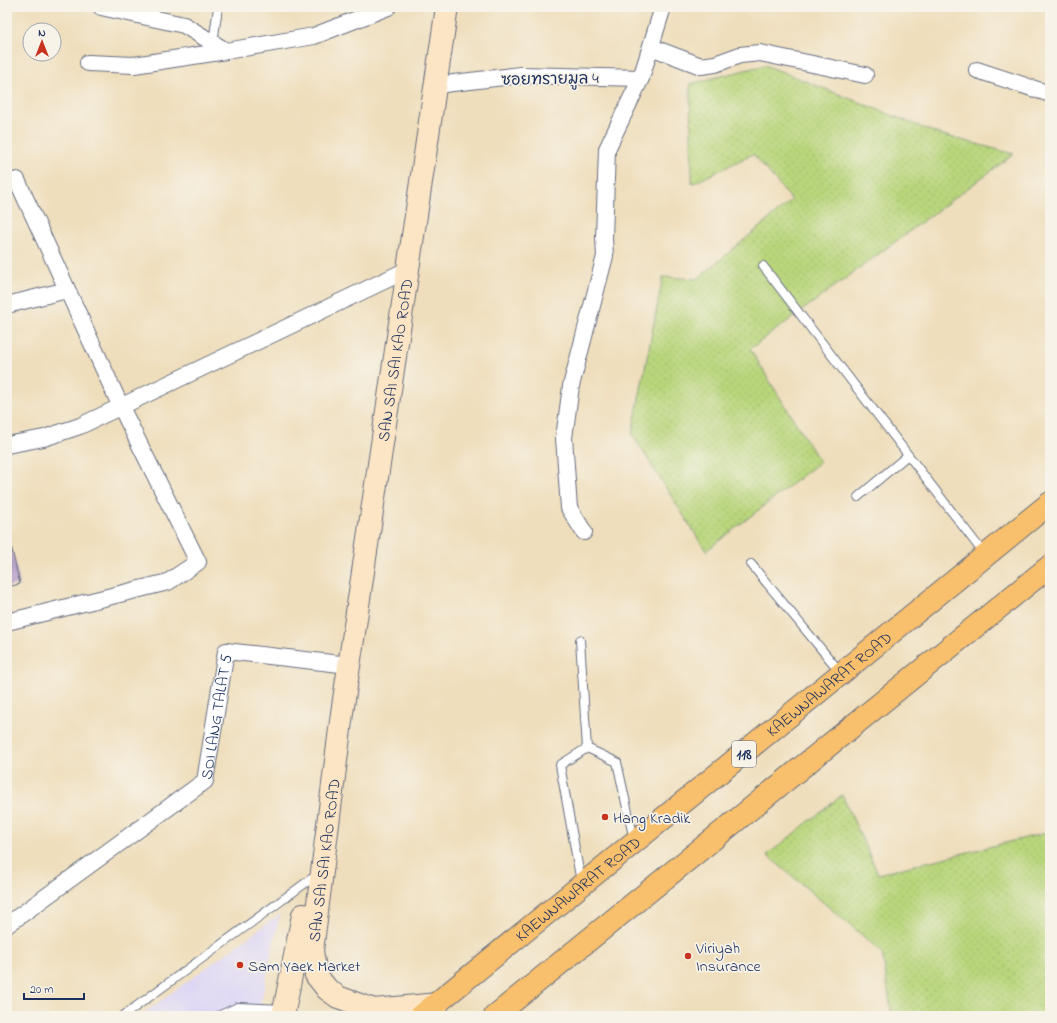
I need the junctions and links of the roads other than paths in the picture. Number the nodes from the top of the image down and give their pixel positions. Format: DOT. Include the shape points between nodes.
graph roads {
  1 [pos="101,7"];
  2 [pos="218,7"];
  3 [pos="388,7"];
  4 [pos="447,7"];
  5 [pos="663,7"];
  6 [pos="219,47"];
  7 [pos="651,47"];
  8 [pos="88,63"];
  9 [pos="977,70"];
  10 [pos="865,75"];
  11 [pos="641,78"];
  12 [pos="436,85"];
  13 [pos="1050,94"];
  14 [pos="17,180"];
  15 [pos="763,266"];
  16 [pos="409,269"];
  17 [pos="68,290"];
  18 [pos="7,305"];
  19 [pos="121,407"];
  20 [pos="7,445"];
  21 [pos="908,455"];
  22 [pos="858,498"];
  23 [pos="1050,503"];
  24 [pos="584,532"];
  25 [pos="986,556"];
  26 [pos="751,564"];
  27 [pos="1050,566"];
  28 [pos="7,622"];
  29 [pos="580,640"];
  30 [pos="349,665"];
  31 [pos="842,674"];
  32 [pos="342,713"];
  33 [pos="587,748"];
  34 [pos="635,843"];
  35 [pos="310,879"];
  36 [pos="582,886"];
  37 [pos="7,925"];
  38 [pos="429,1010"];
  39 [pos="377,1013"];
  40 [pos="284,1014"];
  41 [pos="123,1016"];
  42 [pos="218,1016"];
  43 [pos="495,1016"];
  1 -- 6 [label="street" via="184,25"];
  2 -- 6 [label="lane"];
  3 -- 6 [label="street" via="314,36"];
  4 -- 12 [label="main road, SAN SAI SAI KAO ROAD"];
  5 -- 7 [label="street"];
  6 -- 8 [label="street" via="134,65"];
  7 -- 10 [label="street" via="701,66 760,52"];
  7 -- 11 [label="street"];
  9 -- 13 [label="street"];
  11 -- 12 [label="street, ซอยทรายมูล 4" via="521,75"];
  11 -- 24 [label="street" via="607,149 605,256 571,386 564,438 569,508"];
  12 -- 16 [label="main road, SAN SAI SAI KAO ROAD"];
  14 -- 17 [label="street"];
  15 -- 21 [label="lane"];
  16 -- 19 [label="street"];
  16 -- 30 [label="main road, SAN SAI SAI KAO ROAD"];
  17 -- 18 [label="street"];
  17 -- 19 [label="street"];
  19 -- 20 [label="street" via="44,438"];
  19 -- 28 [label="street" via="198,562 168,582"];
  21 -- 22 [label="lane"];
  21 -- 25 [label="lane"];
  23 -- 25 [label="main road, KAEWNAWARAT ROAD / 118"];
  25 -- 31 [label="main road, KAEWNAWARAT ROAD / 118"];
  26 -- 31 [label="lane"];
  27 -- 43 [label="main road"];
  29 -- 33 [label="lane"];
  30 -- 32 [label="main road, SAN SAI SAI KAO ROAD"];
  30 -- 37 [label="street, SOI LANG TALAT 5" via="226,651 205,781"];
  31 -- 34 [label="main road, KAEWNAWARAT ROAD / 118"];
  32 -- 35 [label="main road, SAN SAI SAI KAO ROAD" via="335,732"];
  32 -- 39 [label="main road, SAN SAI SAI KAO ROAD" via="312,951 316,975 327,989 338,997"];
  33 -- 34 [label="lane" via="618,762"];
  33 -- 36 [label="lane" via="560,765"];
  34 -- 36 [label="main road, KAEWNAWARAT ROAD / 118"];
  35 -- 40 [label="main road, SAN SAI SAI KAO ROAD"];
  35 -- 41 [label="lane"];
  36 -- 38 [label="main road, KAEWNAWARAT ROAD / 118"];
  38 -- 39 [label="main road"];
  40 -- 42 [label="lane" via="238,1007"];
}
